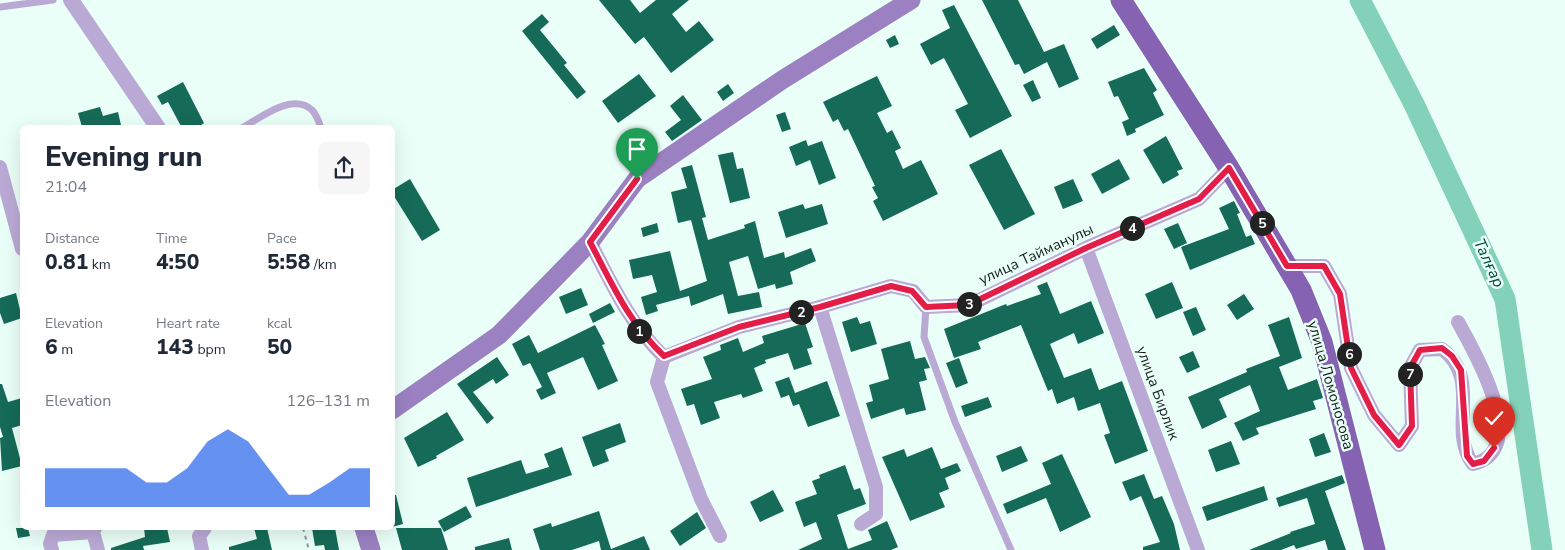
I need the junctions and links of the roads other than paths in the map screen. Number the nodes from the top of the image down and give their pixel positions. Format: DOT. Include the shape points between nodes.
graph roads {
  1 [pos="53,0"];
  2 [pos="71,0"];
  3 [pos="911,0"];
  4 [pos="1121,0"];
  5 [pos="0,7"];
  6 [pos="156,125"];
  7 [pos="247,125"];
  8 [pos="320,125"];
  9 [pos="0,167"];
  10 [pos="1229,168"];
  11 [pos="20,242"];
  12 [pos="590,242"];
  13 [pos="1086,248"];
  14 [pos="1287,266"];
  15 [pos="820,307"];
  16 [pos="926,307"];
  17 [pos="1458,322"];
  18 [pos="664,356"];
  19 [pos="395,408"];
  20 [pos="861,524"];
  21 [pos="94,530"];
  22 [pos="203,530"];
  23 [pos="365,530"];
  24 [pos="720,536"];
  25 [pos="52,550"];
  26 [pos="98,550"];
  27 [pos="202,550"];
  28 [pos="371,550"];
  29 [pos="1011,550"];
  30 [pos="1198,550"];
  31 [pos="1375,550"];
  1 -- 5 [label="lane"];
  2 -- 6 [label="street"];
  3 -- 12 [label="main road" via="782,80 637,179"];
  4 -- 10 [label="main road, улица Ломоносова"];
  7 -- 8 [label="lane" via="284,105 302,104 313,111"];
  9 -- 11 [label="street"];
  10 -- 13 [label="street, улица Тайманулы" via="1199,199"];
  10 -- 14 [label="main road, улица Ломоносова"];
  12 -- 18 [label="street" via="624,309 644,338"];
  12 -- 19 [label="main road" via="499,334"];
  13 -- 16 [label="street, улица Тайманулы" via="968,305"];
  13 -- 30 [label="street, улица Бирлик"];
  14 -- 17 [label="street" via="1324,266 1340,294 1351,368 1374,415 1399,445 1412,426 1410,368 1420,350 1442,348 1452,356 1461,370 1467,456 1473,464 1484,461 1494,448 1499,423 1497,405"];
  14 -- 31 [label="main road, улица Ломоносова" via="1302,290 1322,342"];
  15 -- 16 [label="street" via="891,286 912,291"];
  15 -- 18 [label="street" via="739,327"];
  15 -- 20 [label="street" via="876,487 876,514"];
  16 -- 29 [label="lane" via="924,337 956,422"];
  18 -- 24 [label="street" via="657,382 701,499"];
  21 -- 25 [label="street" via="53,536"];
  21 -- 26 [label="street"];
  22 -- 27 [label="street" via="198,536"];
  23 -- 28 [label="main road"];
}
